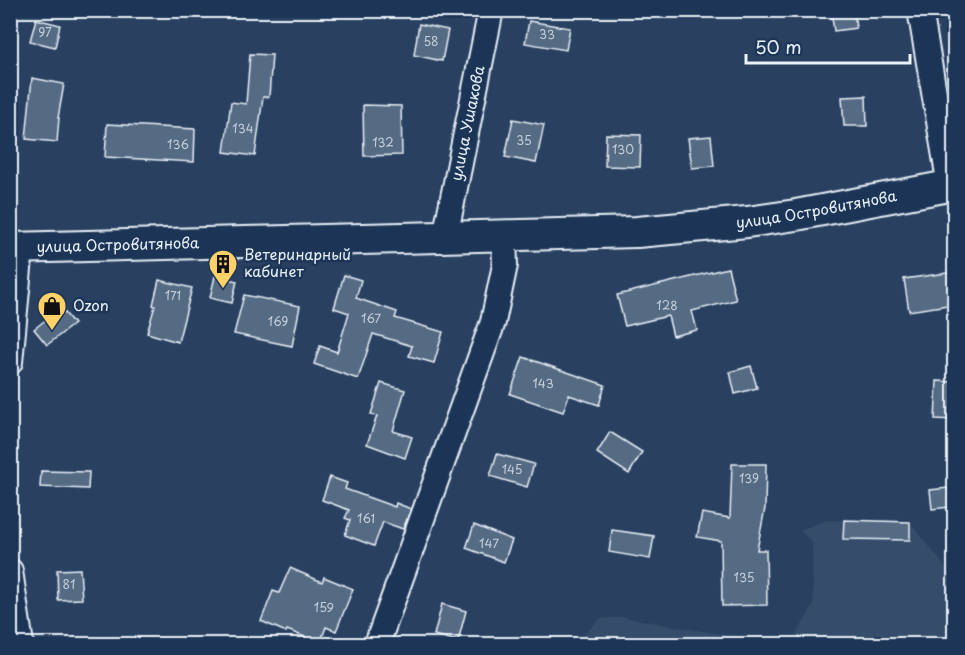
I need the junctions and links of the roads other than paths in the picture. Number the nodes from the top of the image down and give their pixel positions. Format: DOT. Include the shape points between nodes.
graph roads {
  1 [pos="491,10"];
  2 [pos="920,10"];
  3 [pos="952,186"];
  4 [pos="504,236"];
  5 [pos="445,237"];
  6 [pos="16,248"];
  7 [pos="10,362"];
  8 [pos="10,571"];
  9 [pos="21,645"];
  10 [pos="377,645"];
  1 -- 5 [label="street, улица Ушакова"];
  2 -- 3 [label="street, улица Островитянова"];
  3 -- 4 [label="street, улица Островитянова" via="747,222 637,232"];
  4 -- 5 [label="street, улица Островитянова"];
  4 -- 10 [label="street" via="505,265 493,322"];
  5 -- 6 [label="street, улица Островитянова"];
  6 -- 7 [label="street"];
  8 -- 9 [label="street"];
}
